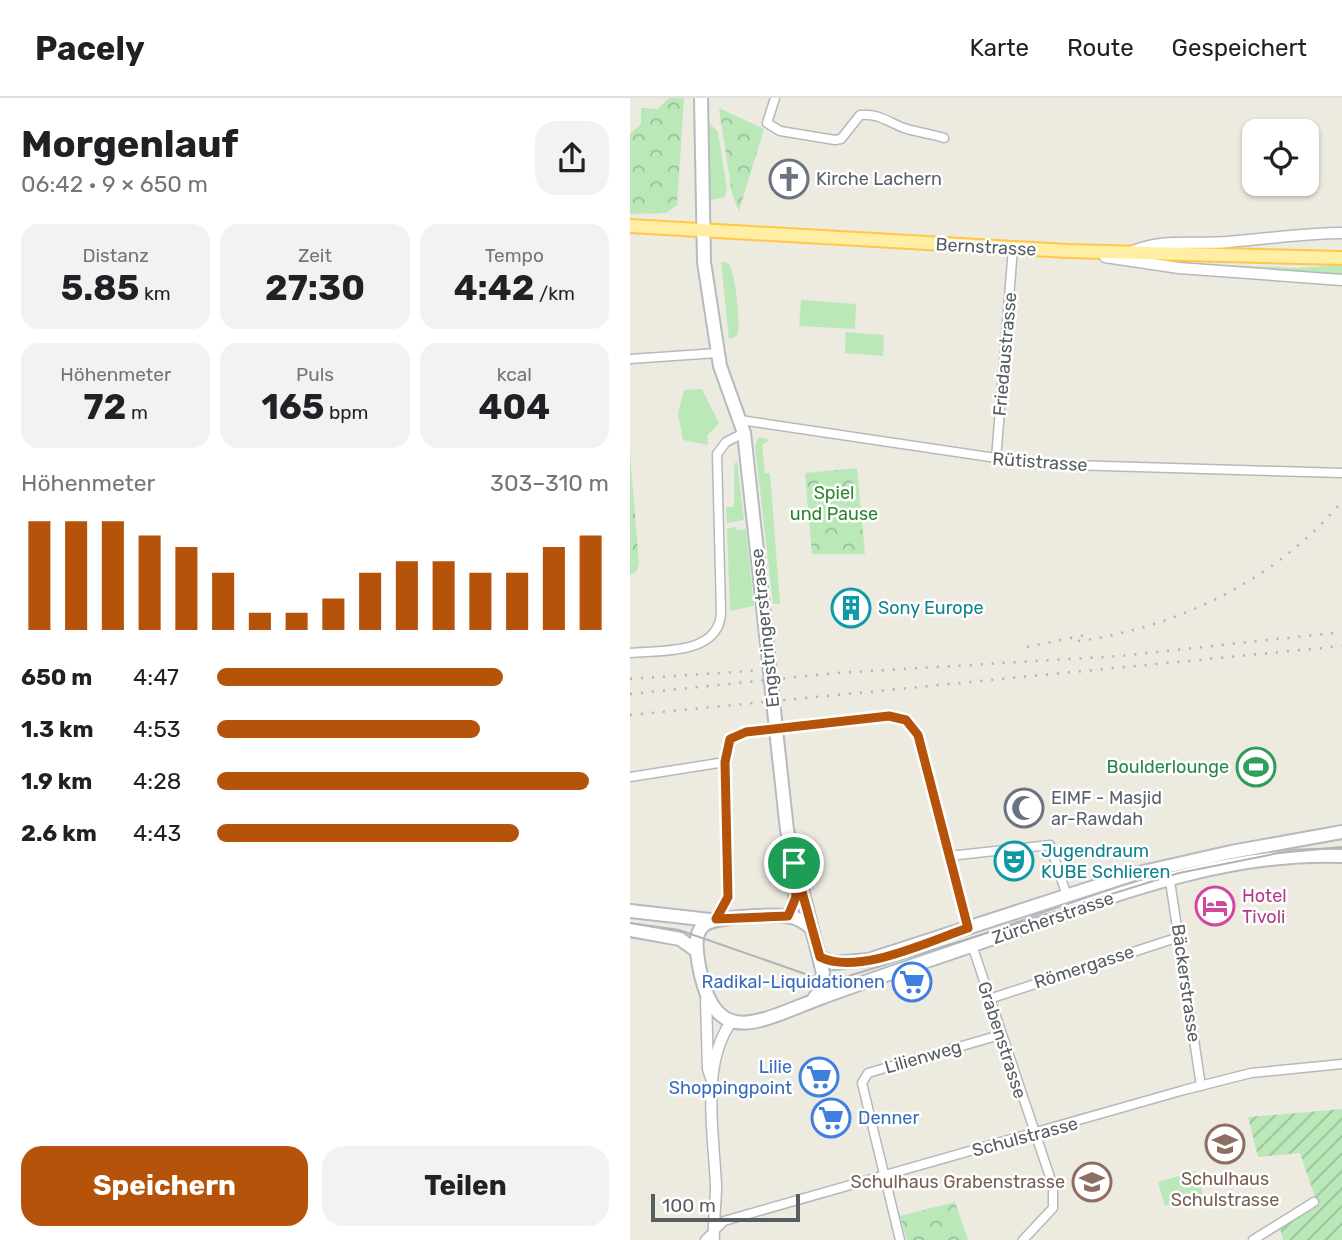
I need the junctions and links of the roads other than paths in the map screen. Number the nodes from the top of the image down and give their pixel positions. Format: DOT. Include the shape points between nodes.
graph roads {
  1 [pos="701,98"];
  2 [pos="775,98"];
  3 [pos="944,138"];
  4 [pos="630,226"];
  5 [pos="702,231"];
  6 [pos="1342,233"];
  7 [pos="1013,248"];
  8 [pos="1077,252"];
  9 [pos="1128,253"];
  10 [pos="1342,258"];
  11 [pos="1342,280"];
  12 [pos="717,353"];
  13 [pos="630,359"];
  14 [pos="740,420"];
  15 [pos="744,433"];
  16 [pos="996,460"];
  17 [pos="1342,473"];
  18 [pos="630,653"];
  19 [pos="725,762"];
  20 [pos="630,777"];
  21 [pos="1342,832"];
  22 [pos="949,856"];
  23 [pos="1342,856"];
  24 [pos="794,863"];
  25 [pos="1170,881"];
  26 [pos="1067,896"];
  27 [pos="630,911"];
  28 [pos="788,916"];
  29 [pos="713,920"];
  30 [pos="810,926"];
  31 [pos="968,928"];
  32 [pos="630,930"];
  33 [pos="1179,937"];
  34 [pos="972,945"];
  35 [pos="697,951"];
  36 [pos="820,957"];
  37 [pos="706,999"];
  38 [pos="989,999"];
  39 [pos="813,1001"];
  40 [pos="731,1022"];
  41 [pos="1000,1035"];
  42 [pos="1342,1064"];
  43 [pos="712,1082"];
  44 [pos="1201,1086"];
  45 [pos="1033,1134"];
  46 [pos="884,1176"];
  47 [pos="1314,1202"];
  48 [pos="714,1235"];
  49 [pos="705,1240"];
  50 [pos="900,1240"];
  51 [pos="1023,1240"];
  52 [pos="1253,1240"];
  1 -- 5 [label="main road, Engstringerstrasse"];
  2 -- 3 [label="street" via="767,123 780,131 835,141 860,114 871,114"];
  4 -- 5 [label="main road, Bernstrasse"];
  5 -- 7 [label="main road, Bernstrasse"];
  5 -- 12 [label="main road, Engstringerstrasse"];
  6 -- 9 [label="street" via="1147,244"];
  7 -- 8 [label="main road, Bernstrasse"];
  7 -- 16 [label="street, Friedaustrasse"];
  8 -- 9 [label="main road, Bernstrasse"];
  8 -- 11 [label="street" via="1179,268"];
  9 -- 10 [label="main road, Bernstrasse"];
  12 -- 13 [label="street"];
  12 -- 14 [label="main road, Engstringerstrasse"];
  14 -- 15 [label="main road, Engstringerstrasse"];
  14 -- 16 [label="street, Rütistrasse"];
  15 -- 18 [label="street" via="726,442 716,454 717,631 688,646"];
  15 -- 24 [label="main road, Engstringerstrasse, bridge"];
  16 -- 17 [label="street, Rütistrasse"];
  19 -- 20 [label="street"];
  19 -- 22 [label="street" via="728,742 741,733 874,717 901,718 918,735"];
  19 -- 29 [label="street" via="728,897"];
  21 -- 26 [label="main road, Zürcherstrasse" via="1180,862"];
  22 -- 26 [label="street" via="1051,845"];
  22 -- 31 [label="street"];
  23 -- 25 [label="main road, Zürcherstrasse" via="1280,858"];
  24 -- 28 [label="main road, Engstringerstrasse" via="796,897"];
  24 -- 30 [label="main road, Engstringerstrasse"];
  25 -- 33 [label="street, Bäckerstrasse"];
  25 -- 34 [label="main road, Zürcherstrasse"];
  26 -- 31 [label="main road, Zürcherstrasse"];
  27 -- 29 [label="main road"];
  28 -- 29 [label="main road"];
  28 -- 30 [label="main road"];
  29 -- 35 [label="main road" via="698,933"];
  30 -- 36 [label="main road"];
  31 -- 36 [label="main road, Zürcherstrasse" via="868,960 833,962"];
  32 -- 35 [label="main road" via="664,935"];
  33 -- 38 [label="street, Römergasse"];
  33 -- 44 [label="street, Bäckerstrasse"];
  34 -- 38 [label="street, Grabenstrasse"];
  34 -- 39 [label="main road, Zürcherstrasse"];
  35 -- 37 [label="main road"];
  36 -- 39 [label="main road" via="823,979"];
  37 -- 40 [label="main road" via="712,1010"];
  37 -- 43 [label="street"];
  38 -- 41 [label="street, Grabenstrasse"];
  39 -- 40 [label="main road, Zürcherstrasse" via="759,1019"];
  40 -- 43 [label="street" via="719,1038"];
  41 -- 45 [label="street, Grabenstrasse"];
  41 -- 46 [label="street, Lilienweg" via="868,1073 862,1083"];
  42 -- 44 [label="street, Schulstrasse" via="1273,1069"];
  43 -- 48 [label="street"];
  44 -- 45 [label="street, Schulstrasse"];
  45 -- 46 [label="street, Schulstrasse"];
  45 -- 51 [label="street, Grabenstrasse" via="1054,1198 1053,1208"];
  46 -- 48 [label="street, Schulstrasse" via="724,1220"];
  46 -- 50 [label="street, Lilienweg"];
  47 -- 52 [label="street"];
  48 -- 49 [label="street"];
}
